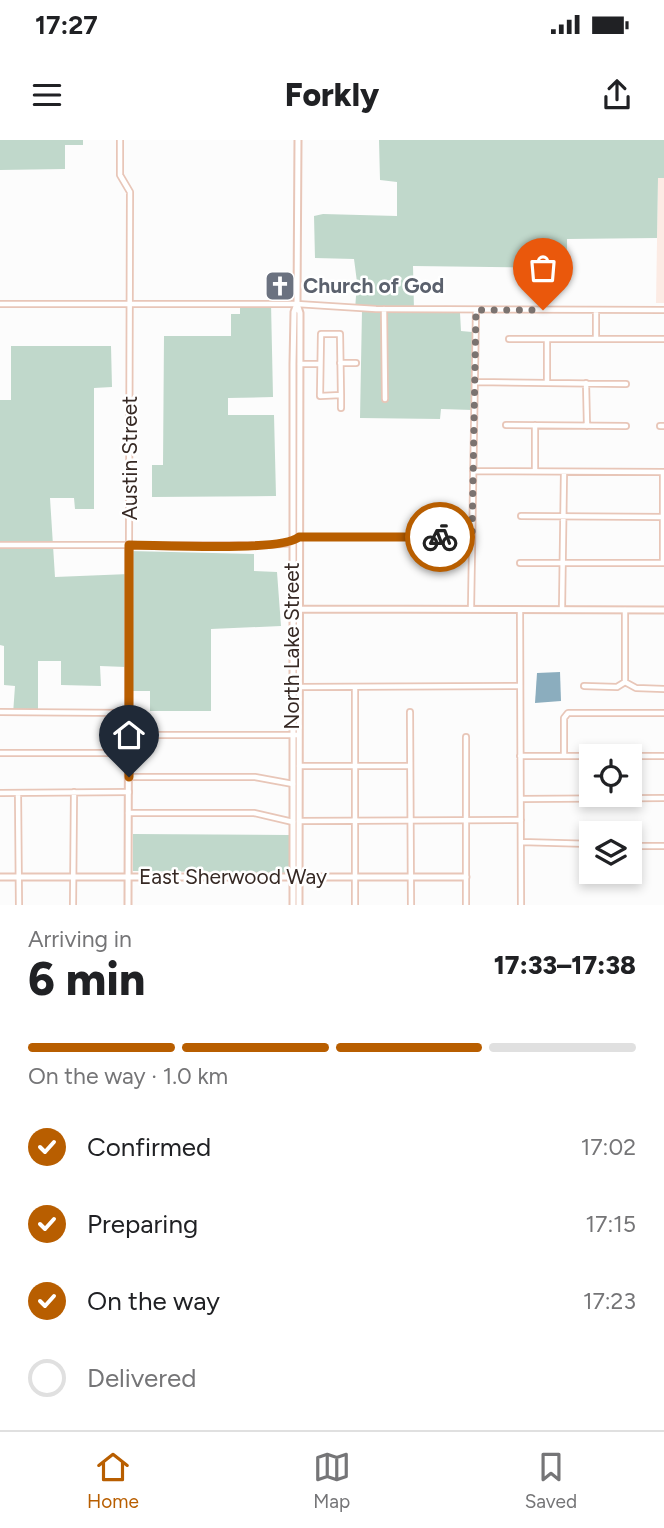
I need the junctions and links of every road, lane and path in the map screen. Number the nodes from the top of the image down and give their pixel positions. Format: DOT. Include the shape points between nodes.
graph roads {
  1 [pos="120,140"];
  2 [pos="298,140"];
  3 [pos="0,304"];
  4 [pos="131,304"];
  5 [pos="297,304"];
  6 [pos="384,309"];
  7 [pos="476,310"];
  8 [pos="596,310"];
  9 [pos="664,310"];
  10 [pos="509,338"];
  11 [pos="547,338"];
  12 [pos="596,338"];
  13 [pos="664,338"];
  14 [pos="340,363"];
  15 [pos="356,363"];
  16 [pos="296,364"];
  17 [pos="320,364"];
  18 [pos="475,382"];
  19 [pos="547,383"];
  20 [pos="586,383"];
  21 [pos="626,384"];
  22 [pos="341,395"];
  23 [pos="385,399"];
  24 [pos="341,408"];
  25 [pos="506,425"];
  26 [pos="535,425"];
  27 [pos="587,426"];
  28 [pos="626,426"];
  29 [pos="473,471"];
  30 [pos="536,471"];
  31 [pos="564,471"];
  32 [pos="664,472"];
  33 [pos="299,478"];
  34 [pos="293,484"];
  35 [pos="521,516"];
  36 [pos="564,516"];
  37 [pos="664,517"];
  38 [pos="299,537"];
  39 [pos="472,537"];
  40 [pos="293,542"];
  41 [pos="0,545"];
  42 [pos="129,545"];
  43 [pos="520,562"];
  44 [pos="563,563"];
  45 [pos="663,563"];
  46 [pos="295,609"];
  47 [pos="471,609"];
  48 [pos="562,609"];
  49 [pos="520,610"];
  50 [pos="625,610"];
  51 [pos="664,610"];
  52 [pos="625,682"];
  53 [pos="520,686"];
  54 [pos="584,686"];
  55 [pos="299,687"];
  56 [pos="355,687"];
  57 [pos="664,689"];
  58 [pos="0,712"];
  59 [pos="410,712"];
  60 [pos="129,713"];
  61 [pos="664,713"];
  62 [pos="129,735"];
  63 [pos="295,735"];
  64 [pos="466,737"];
  65 [pos="0,753"];
  66 [pos="129,753"];
  67 [pos="520,756"];
  68 [pos="564,756"];
  69 [pos="579,756"];
  70 [pos="642,756"];
  71 [pos="664,756"];
  72 [pos="296,766"];
  73 [pos="355,766"];
  74 [pos="410,766"];
  75 [pos="129,777"];
  76 [pos="293,784"];
  77 [pos="74,792"];
  78 [pos="128,792"];
  79 [pos="0,793"];
  80 [pos="18,793"];
  81 [pos="664,798"];
  82 [pos="520,799"];
  83 [pos="128,813"];
  84 [pos="521,820"];
  85 [pos="410,821"];
  86 [pos="466,821"];
  87 [pos="296,822"];
  88 [pos="355,822"];
  89 [pos="521,842"];
  90 [pos="579,844"];
  91 [pos="642,846"];
  92 [pos="664,846"];
  93 [pos="0,877"];
  94 [pos="19,877"];
  95 [pos="74,877"];
  96 [pos="128,877"];
  97 [pos="355,877"];
  98 [pos="411,877"];
  99 [pos="466,877"];
  100 [pos="295,878"];
  101 [pos="19,905"];
  102 [pos="73,905"];
  103 [pos="128,905"];
  104 [pos="293,905"];
  105 [pos="299,905"];
  106 [pos="355,905"];
  107 [pos="411,905"];
  108 [pos="466,905"];
  109 [pos="521,905"];
  1 -- 4 [label="street, Austin Street" via="120,175 130,192"];
  2 -- 5 [label="street, North Lake Street"];
  3 -- 4 [label="street"];
  4 -- 5 [label="street"];
  4 -- 42 [label="street, Austin Street"];
  5 -- 6 [label="street"];
  5 -- 16 [label="street, North Lake Street"];
  6 -- 7 [label="street"];
  6 -- 23 [label="street"];
  7 -- 8 [label="street"];
  7 -- 18 [label="street"];
  8 -- 9 [label="street"];
  8 -- 12 [label="street"];
  10 -- 11 [label="street"];
  11 -- 12 [label="street"];
  11 -- 19 [label="street"];
  12 -- 13 [label="street"];
  14 -- 15 [label="street"];
  14 -- 17 [label="street" via="340,334 321,334"];
  14 -- 22 [label="street"];
  16 -- 17 [label="street"];
  16 -- 33 [label="street, North Lake Street"];
  16 -- 34 [label="street, North Lake Street"];
  17 -- 22 [label="street" via="320,396"];
  18 -- 19 [label="street"];
  18 -- 29 [label="street"];
  19 -- 20 [label="street"];
  20 -- 21 [label="street"];
  20 -- 27 [label="street"];
  22 -- 24 [label="street"];
  25 -- 26 [label="street"];
  26 -- 27 [label="street"];
  26 -- 30 [label="street"];
  27 -- 28 [label="street"];
  29 -- 30 [label="street"];
  29 -- 39 [label="street"];
  30 -- 31 [label="street"];
  31 -- 32 [label="street"];
  31 -- 36 [label="street"];
  32 -- 37 [label="street"];
  33 -- 34 [label="street"];
  33 -- 38 [label="street, North Lake Street"];
  34 -- 40 [label="street, North Lake Street"];
  35 -- 36 [label="street"];
  36 -- 37 [label="street"];
  36 -- 44 [label="street"];
  37 -- 45 [label="street"];
  38 -- 39 [label="street"];
  38 -- 40 [label="street"];
  38 -- 46 [label="street, North Lake Street"];
  39 -- 47 [label="street"];
  40 -- 42 [label="street"];
  40 -- 46 [label="street, North Lake Street"];
  41 -- 42 [label="street"];
  42 -- 60 [label="street, Austin Street"];
  43 -- 44 [label="street"];
  44 -- 45 [label="street"];
  44 -- 48 [label="street"];
  46 -- 47 [label="street"];
  46 -- 55 [label="street, North Lake Street"];
  46 -- 63 [label="street, North Lake Street"];
  47 -- 49 [label="street"];
  48 -- 49 [label="street"];
  48 -- 50 [label="street"];
  49 -- 53 [label="street"];
  50 -- 51 [label="street"];
  50 -- 52 [label="street"];
  52 -- 54 [label="street" via="617,687"];
  52 -- 57 [label="street" via="636,688"];
  53 -- 56 [label="street"];
  53 -- 67 [label="street"];
  55 -- 56 [label="street"];
  55 -- 63 [label="street, North Lake Street"];
  56 -- 73 [label="street"];
  58 -- 60 [label="street"];
  59 -- 74 [label="street"];
  60 -- 62 [label="street, Austin Street"];
  61 -- 68 [label="street" via="565,715"];
  62 -- 63 [label="street"];
  62 -- 66 [label="street, Austin Street"];
  63 -- 72 [label="street, North Lake Street"];
  64 -- 86 [label="street"];
  65 -- 66 [label="street"];
  66 -- 75 [label="street, Austin Street"];
  67 -- 68 [label="street"];
  67 -- 82 [label="street"];
  68 -- 69 [label="street"];
  70 -- 71 [label="street"];
  72 -- 73 [label="street"];
  72 -- 76 [label="street, North Lake Street"];
  72 -- 87 [label="street, North Lake Street"];
  73 -- 74 [label="street"];
  73 -- 88 [label="street"];
  74 -- 85 [label="street"];
  75 -- 76 [label="street" via="255,778"];
  75 -- 78 [label="street, Austin Street"];
  76 -- 87 [label="street, North Lake Street"];
  77 -- 78 [label="street"];
  77 -- 80 [label="street"];
  77 -- 95 [label="street"];
  78 -- 83 [label="street, Austin Street"];
  79 -- 80 [label="street"];
  80 -- 94 [label="street"];
  81 -- 82 [label="street"];
  82 -- 84 [label="street"];
  83 -- 87 [label="street" via="254,813"];
  83 -- 96 [label="street, Austin Street"];
  84 -- 86 [label="street"];
  84 -- 89 [label="street"];
  85 -- 86 [label="street"];
  85 -- 88 [label="street"];
  85 -- 98 [label="street"];
  86 -- 99 [label="street"];
  87 -- 88 [label="street"];
  87 -- 100 [label="street, North Lake Street"];
  88 -- 97 [label="street"];
  89 -- 90 [label="street"];
  89 -- 109 [label="street"];
  91 -- 92 [label="street"];
  93 -- 94 [label="street, East Sherwood Way"];
  94 -- 95 [label="street, East Sherwood Way"];
  94 -- 101 [label="street"];
  95 -- 96 [label="street, East Sherwood Way"];
  95 -- 102 [label="street"];
  96 -- 100 [label="street, East Sherwood Way"];
  96 -- 103 [label="street, Austin Street"];
  97 -- 98 [label="street, East Sherwood Way"];
  97 -- 100 [label="street, East Sherwood Way"];
  97 -- 106 [label="street"];
  98 -- 99 [label="street, East Sherwood Way"];
  98 -- 107 [label="street"];
  99 -- 108 [label="street"];
  100 -- 104 [label="street, North Lake Street"];
  100 -- 105 [label="street, North Lake Street"];
}
